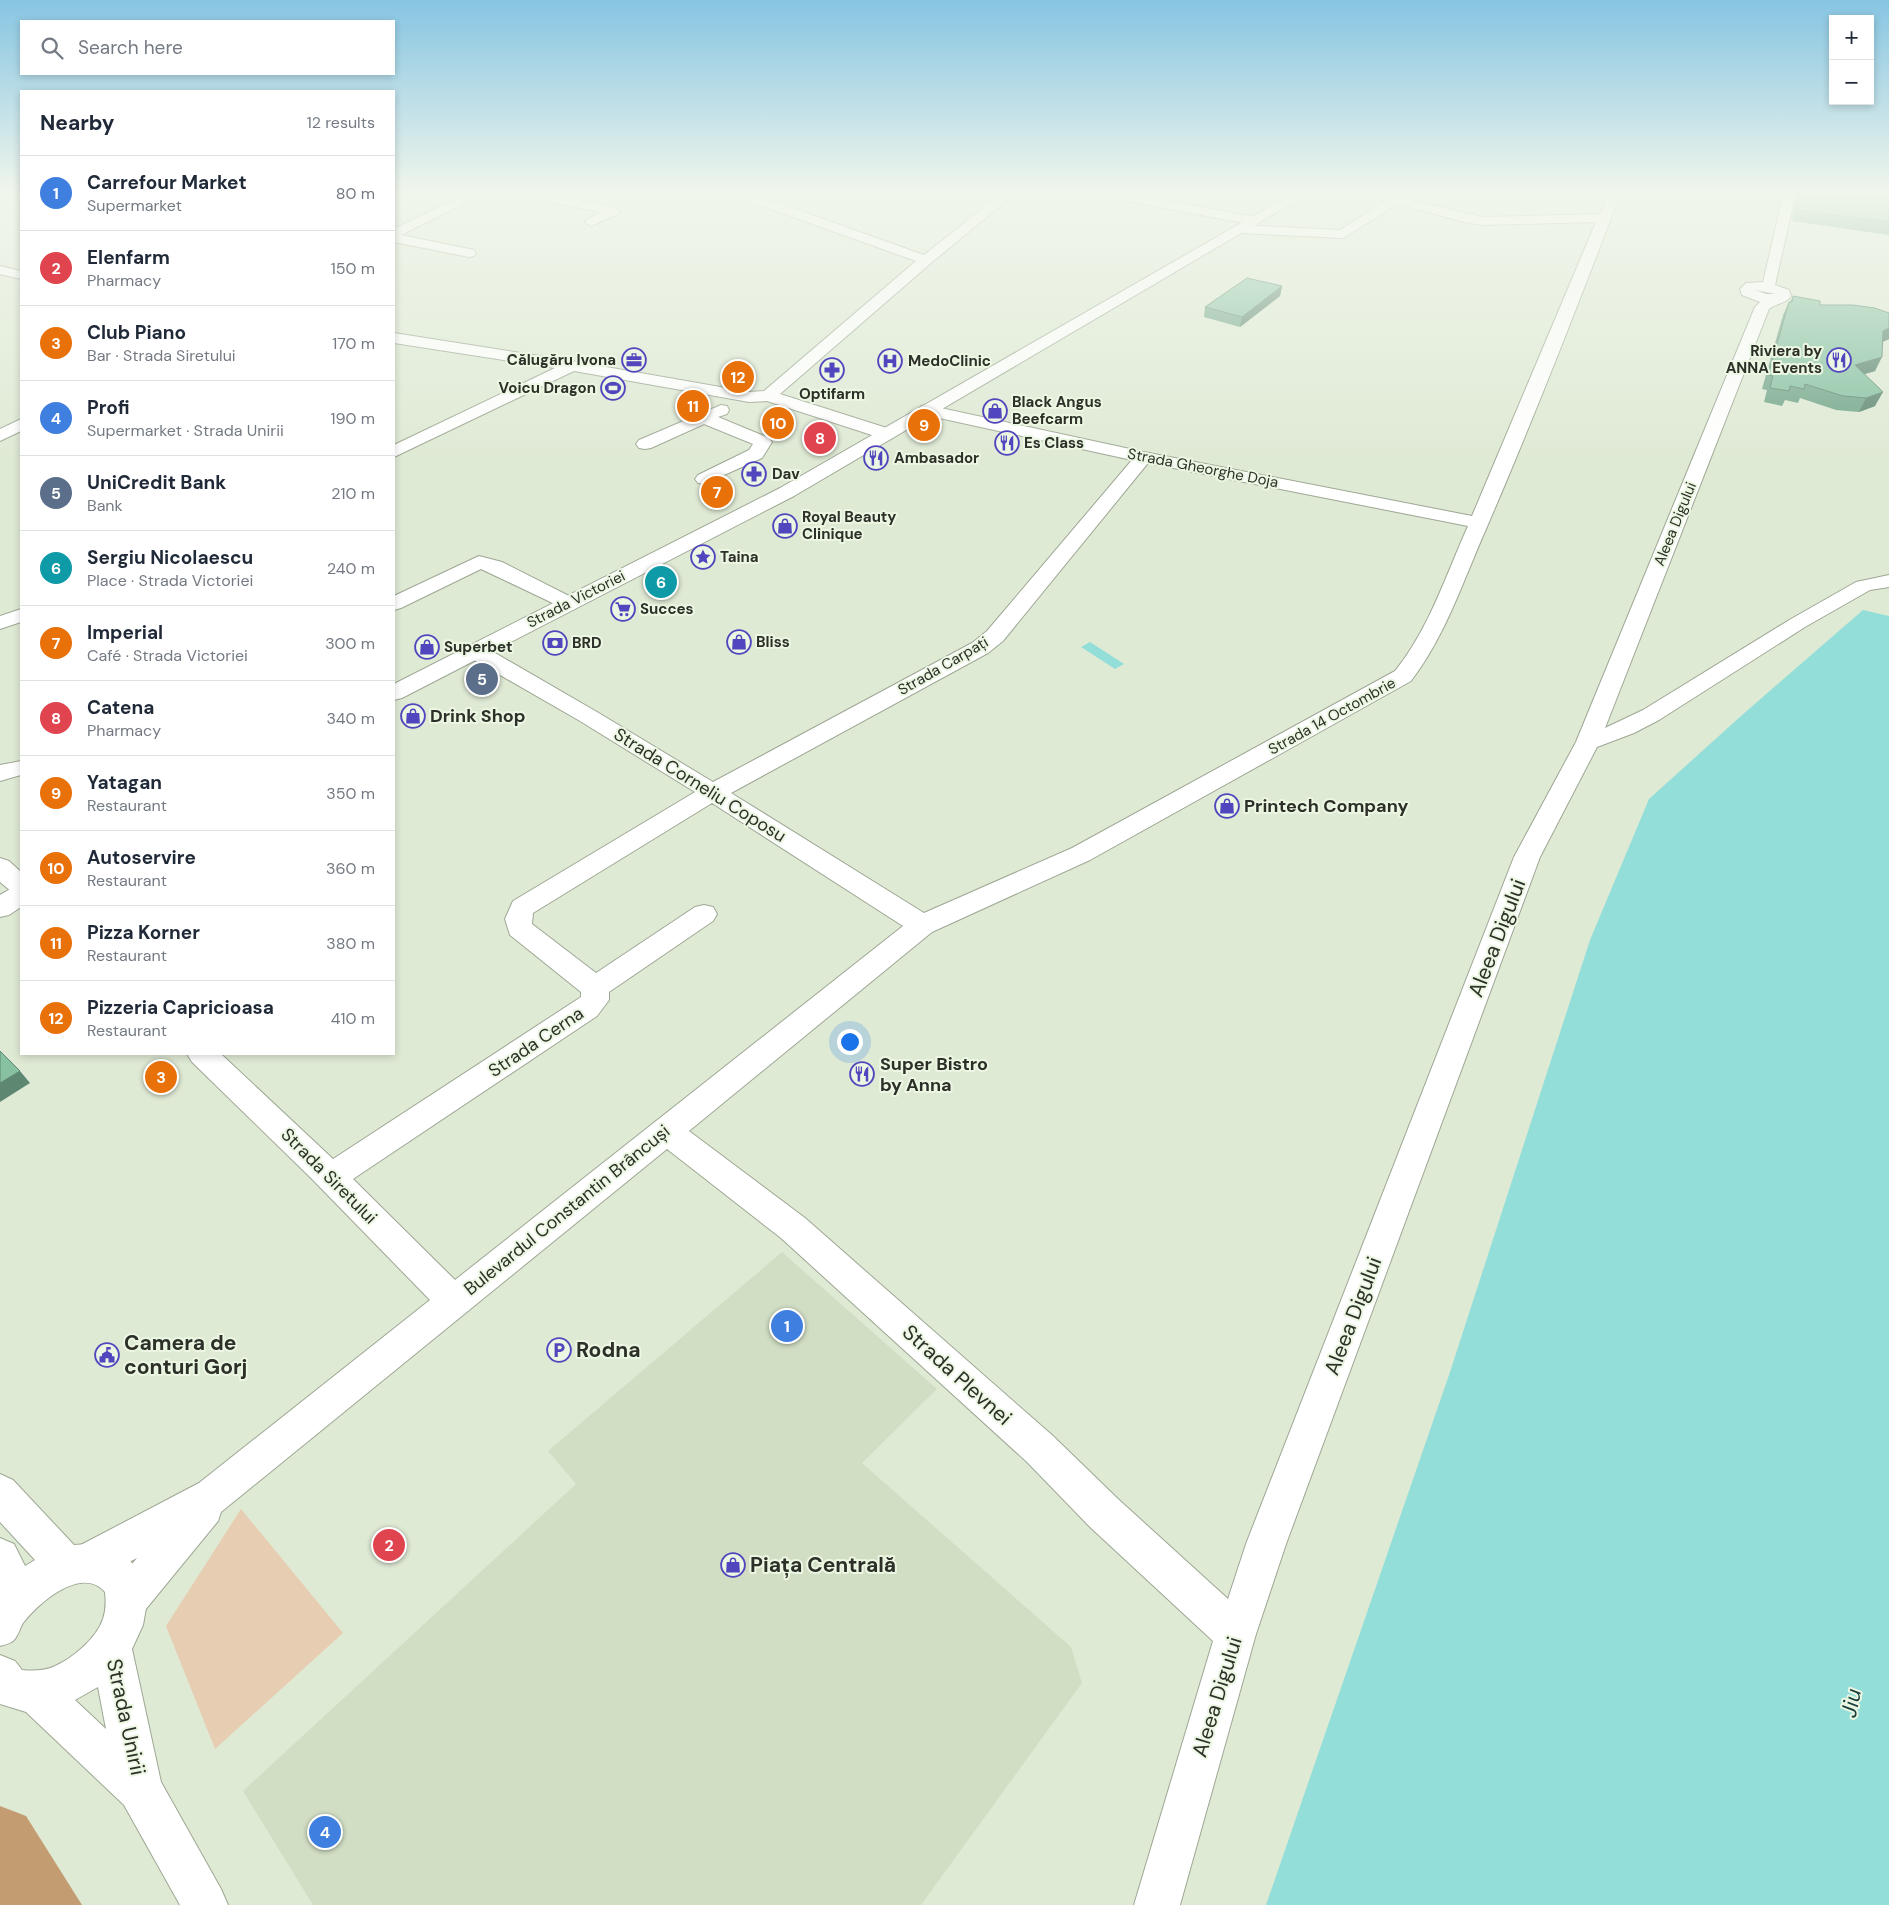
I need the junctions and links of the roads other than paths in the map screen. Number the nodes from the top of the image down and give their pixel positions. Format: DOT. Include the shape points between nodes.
graph roads {
  1 [pos="902,281"];
  2 [pos="1151,281"];
  3 [pos="1580,281"];
  4 [pos="1767,281"];
  5 [pos="395,338"];
  6 [pos="572,366"];
  7 [pos="768,396"];
  8 [pos="749,397"];
  9 [pos="927,410"];
  10 [pos="705,418"];
  11 [pos="20,425"];
  12 [pos="887,434"];
  13 [pos="0,436"];
  14 [pos="645,444"];
  15 [pos="395,452"];
  16 [pos="1144,457"];
  17 [pos="704,479"];
  18 [pos="1479,523"];
  19 [pos="1889,581"];
  20 [pos="395,604"];
  21 [pos="568,604"];
  22 [pos="20,615"];
  23 [pos="0,623"];
  24 [pos="475,652"];
  25 [pos="395,692"];
  26 [pos="1588,742"];
  27 [pos="20,768"];
  28 [pos="0,773"];
  29 [pos="713,792"];
  30 [pos="0,867"];
  31 [pos="20,885"];
  32 [pos="20,895"];
  33 [pos="0,908"];
  34 [pos="704,914"];
  35 [pos="922,925"];
  36 [pos="595,988"];
  37 [pos="203,1055"];
  38 [pos="666,1131"];
  39 [pos="331,1177"];
  40 [pos="453,1301"];
  41 [pos="0,1493"];
  42 [pos="213,1496"];
  43 [pos="0,1558"];
  44 [pos="78,1564"];
  45 [pos="127,1601"];
  46 [pos="5,1617"];
  47 [pos="1236,1634"];
  48 [pos="111,1646"];
  49 [pos="11,1687"];
  50 [pos="140,1789"];
  51 [pos="205,1905"];
  52 [pos="1156,1905"];
  1 -- 7 [label="street"];
  2 -- 9 [label="street, Strada Victoriei"];
  3 -- 18 [label="street, Strada 14 Octombrie"];
  4 -- 26 [label="street, Aleea Digului"];
  5 -- 6 [label="street"];
  6 -- 8 [label="street"];
  6 -- 15 [label="street"];
  7 -- 8 [label="street"];
  7 -- 12 [label="street"];
  8 -- 10 [label="street"];
  9 -- 12 [label="street, Strada Victoriei"];
  9 -- 16 [label="street, Strada Gheorghe Doja"];
  10 -- 14 [label="street"];
  10 -- 17 [label="street" via="763,442 756,454"];
  11 -- 13 [label="street"];
  12 -- 21 [label="street, Strada Victoriei" via="766,504"];
  16 -- 18 [label="street, Strada Gheorghe Doja"];
  16 -- 29 [label="street, Strada Carpați" via="995,636 980,648"];
  18 -- 35 [label="street, Strada 14 Octombrie" via="1422,651 1403,676 1081,854"];
  19 -- 26 [label="street" via="1863,586 1651,714 1626,728"];
  20 -- 21 [label="street" via="480,562 495,566"];
  21 -- 24 [label="street, Strada Victoriei"];
  22 -- 23 [label="street"];
  24 -- 25 [label="street, Strada Victoriei"];
  24 -- 29 [label="street, Strada Corneliu Coposu"];
  26 -- 47 [label="street, Aleea Digului" via="1527,857 1266,1544"];
  27 -- 28 [label="street"];
  29 -- 35 [label="street, Strada Corneliu Coposu"];
  29 -- 36 [label="street, Strada Cerna" via="522,908 518,918 520,928"];
  30 -- 31 [label="street"];
  32 -- 33 [label="street"];
  34 -- 36 [label="street"];
  35 -- 38 [label="street, Bulevardul Constantin Brâncuși"];
  36 -- 39 [label="street, Strada Cerna" via="595,1000 587,1008"];
  37 -- 39 [label="street, Strada Siretului"];
  38 -- 40 [label="street, Bulevardul Constantin Brâncuși"];
  38 -- 47 [label="street, Strada Plevnei" via="793,1228 1040,1450"];
  39 -- 40 [label="street, Strada Siretului"];
  40 -- 42 [label="street, Bulevardul Constantin Brâncuși"];
  41 -- 44 [label="street, Strada Unirii"];
  42 -- 44 [label="street, Bulevardul Constantin Brâncuși"];
  42 -- 45 [label="street, Bulevardul Constantin Brâncuși"];
  43 -- 46 [label="street"];
  44 -- 45 [label="street, Strada Unirii" via="109,1568 123,1581"];
  44 -- 46 [label="street" via="41,1578"];
  45 -- 48 [label="street, Strada Unirii" via="123,1624"];
  47 -- 52 [label="street, Aleea Digului"];
  48 -- 49 [label="street, Strada Unirii" via="89,1669 62,1686"];
  48 -- 50 [label="street, Strada Unirii"];
  49 -- 50 [label="street, Strada Unirii"];
  50 -- 51 [label="street, Strada Unirii"];
}
